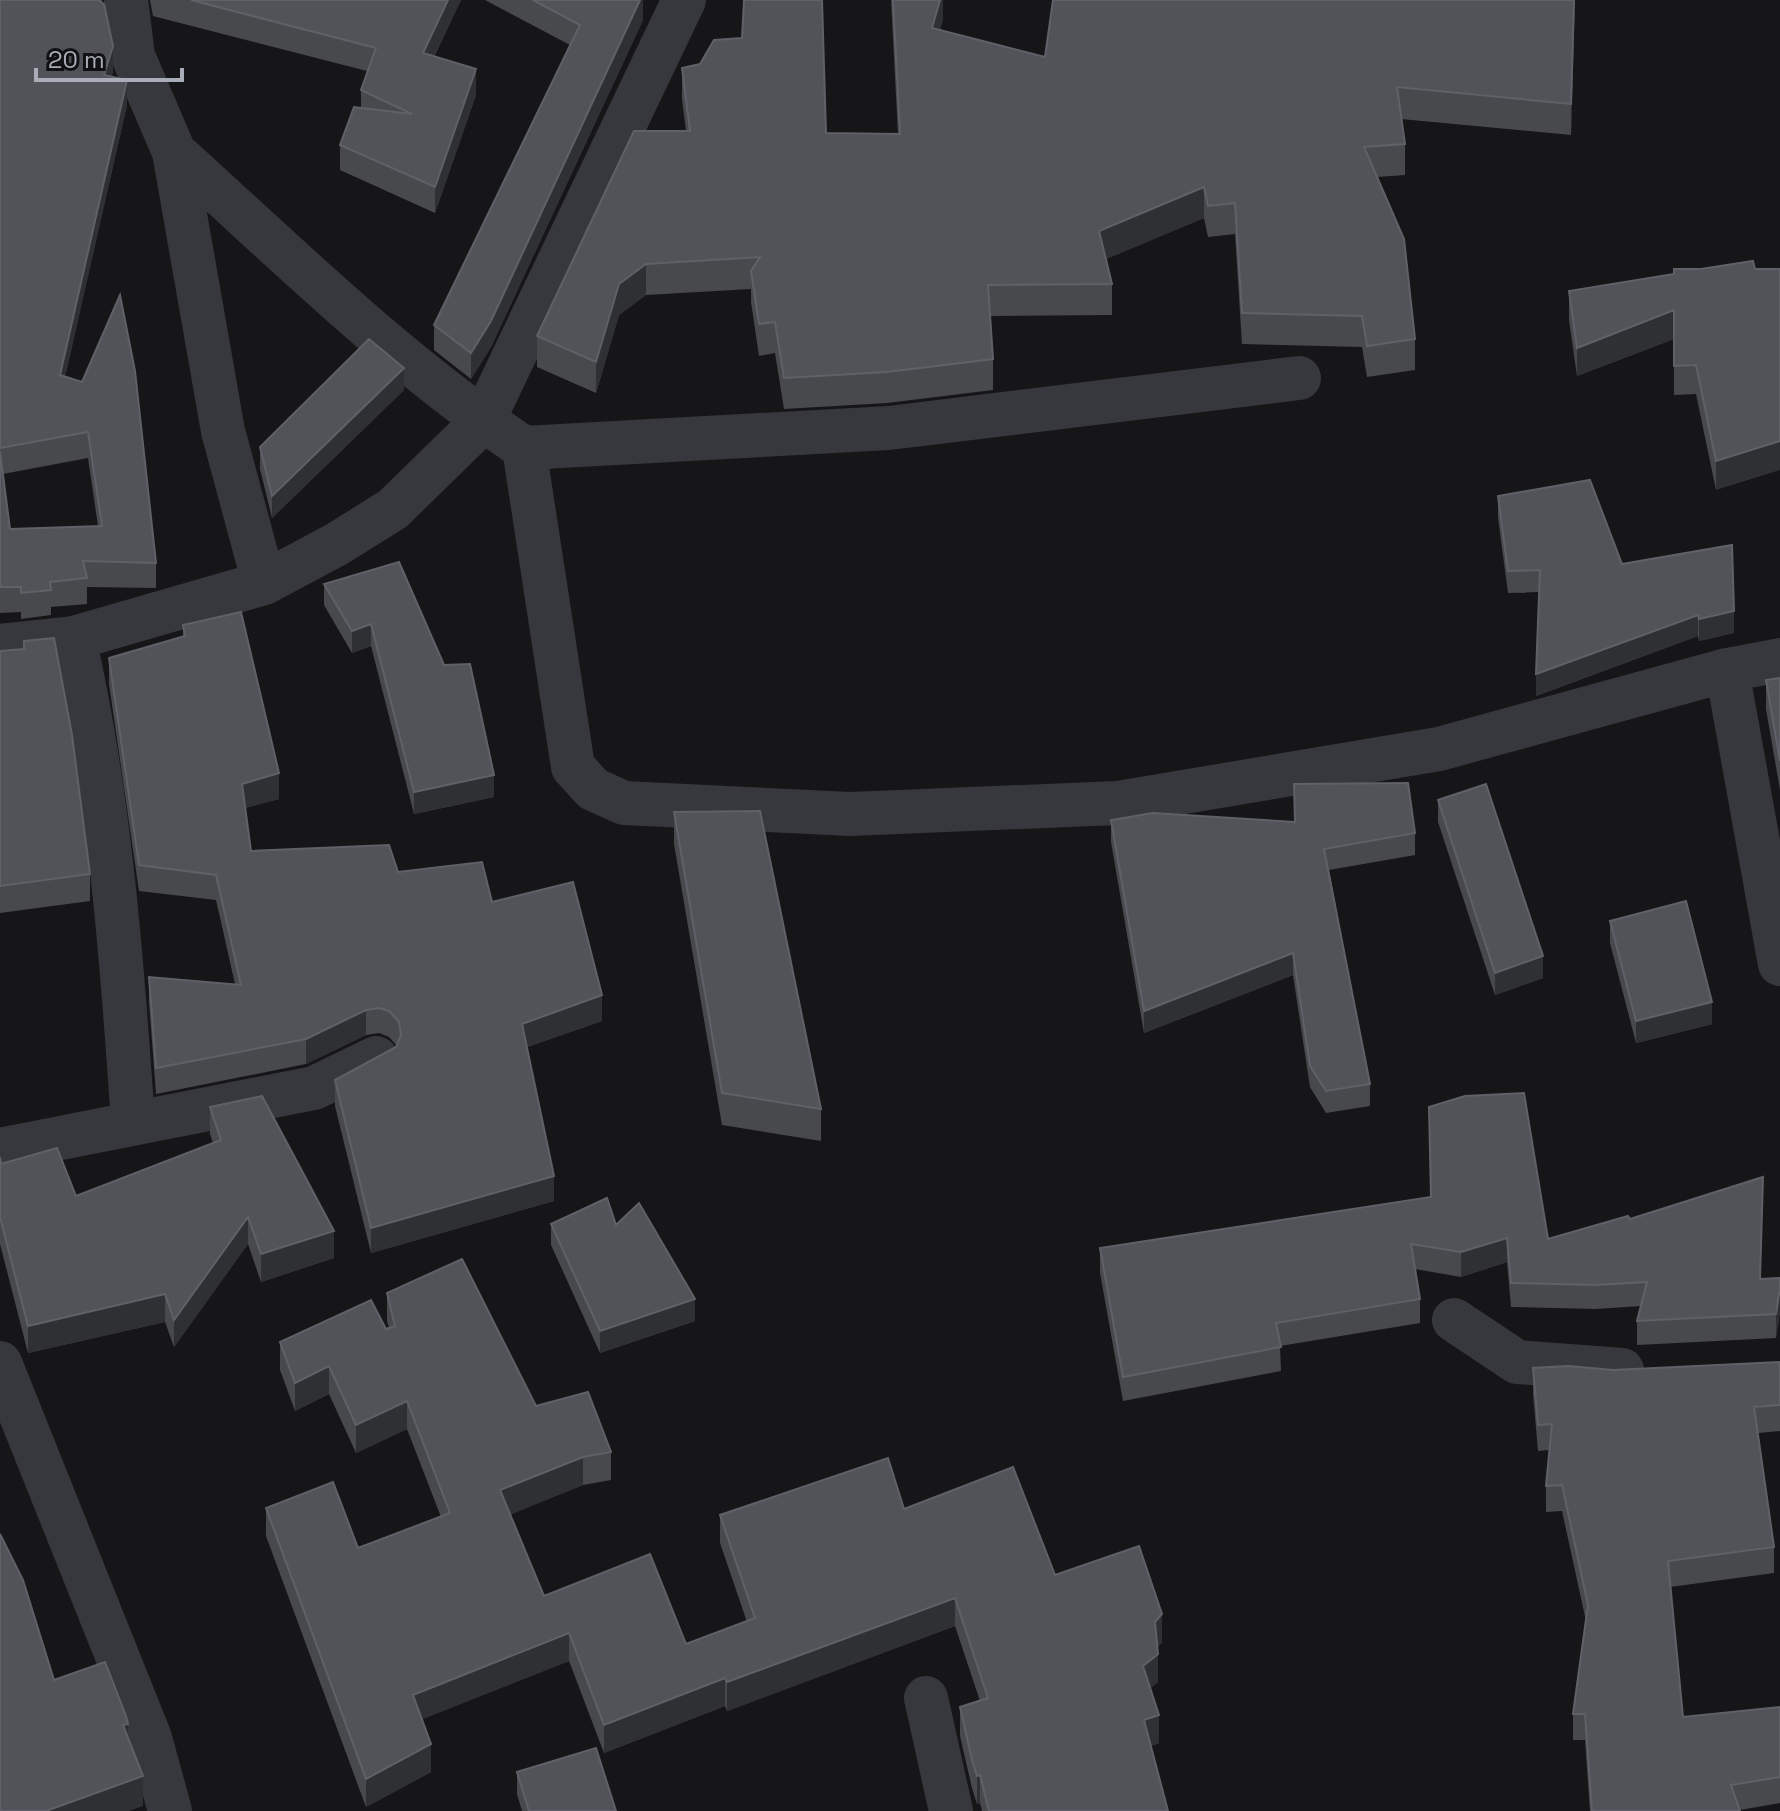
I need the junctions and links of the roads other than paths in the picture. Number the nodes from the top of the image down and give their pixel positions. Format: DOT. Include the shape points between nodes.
graph roads {
  1 [pos="126,0"];
  2 [pos="684,0"];
  3 [pos="174,152"];
  4 [pos="1299,378"];
  5 [pos="483,421"];
  6 [pos="524,448"];
  7 [pos="264,583"];
  8 [pos="74,638"];
  9 [pos="0,646"];
  10 [pos="1780,660"];
  11 [pos="1727,670"];
  12 [pos="1780,964"];
  13 [pos="376,1058"];
  14 [pos="133,1122"];
  15 [pos="0,1150"];
  16 [pos="1454,1320"];
  17 [pos="0,1363"];
  18 [pos="1658,1369"];
  19 [pos="926,1698"];
  20 [pos="170,1811"];
  21 [pos="951,1811"];
  1 -- 3 [label="street" via="133,56"];
  2 -- 5 [label="street"];
  3 -- 5 [label="street" via="354,315"];
  3 -- 7 [label="street" via="223,431"];
  4 -- 6 [label="street" via="889,428"];
  5 -- 6 [label="street"];
  5 -- 7 [label="street" via="393,509"];
  6 -- 11 [label="street" via="573,767 593,789 624,803 850,814 1118,803 1439,749"];
  7 -- 8 [label="street"];
  8 -- 9 [label="street"];
  8 -- 14 [label="street" via="96,737 123,966"];
  10 -- 11 [label="street"];
  11 -- 12 [label="street"];
  13 -- 14 [label="street" via="314,1088"];
  14 -- 15 [label="street"];
  16 -- 18 [label="street" via="1517,1362 1612,1371"];
  17 -- 20 [label="street" via="150,1738"];
  19 -- 21 [label="street"];
}
